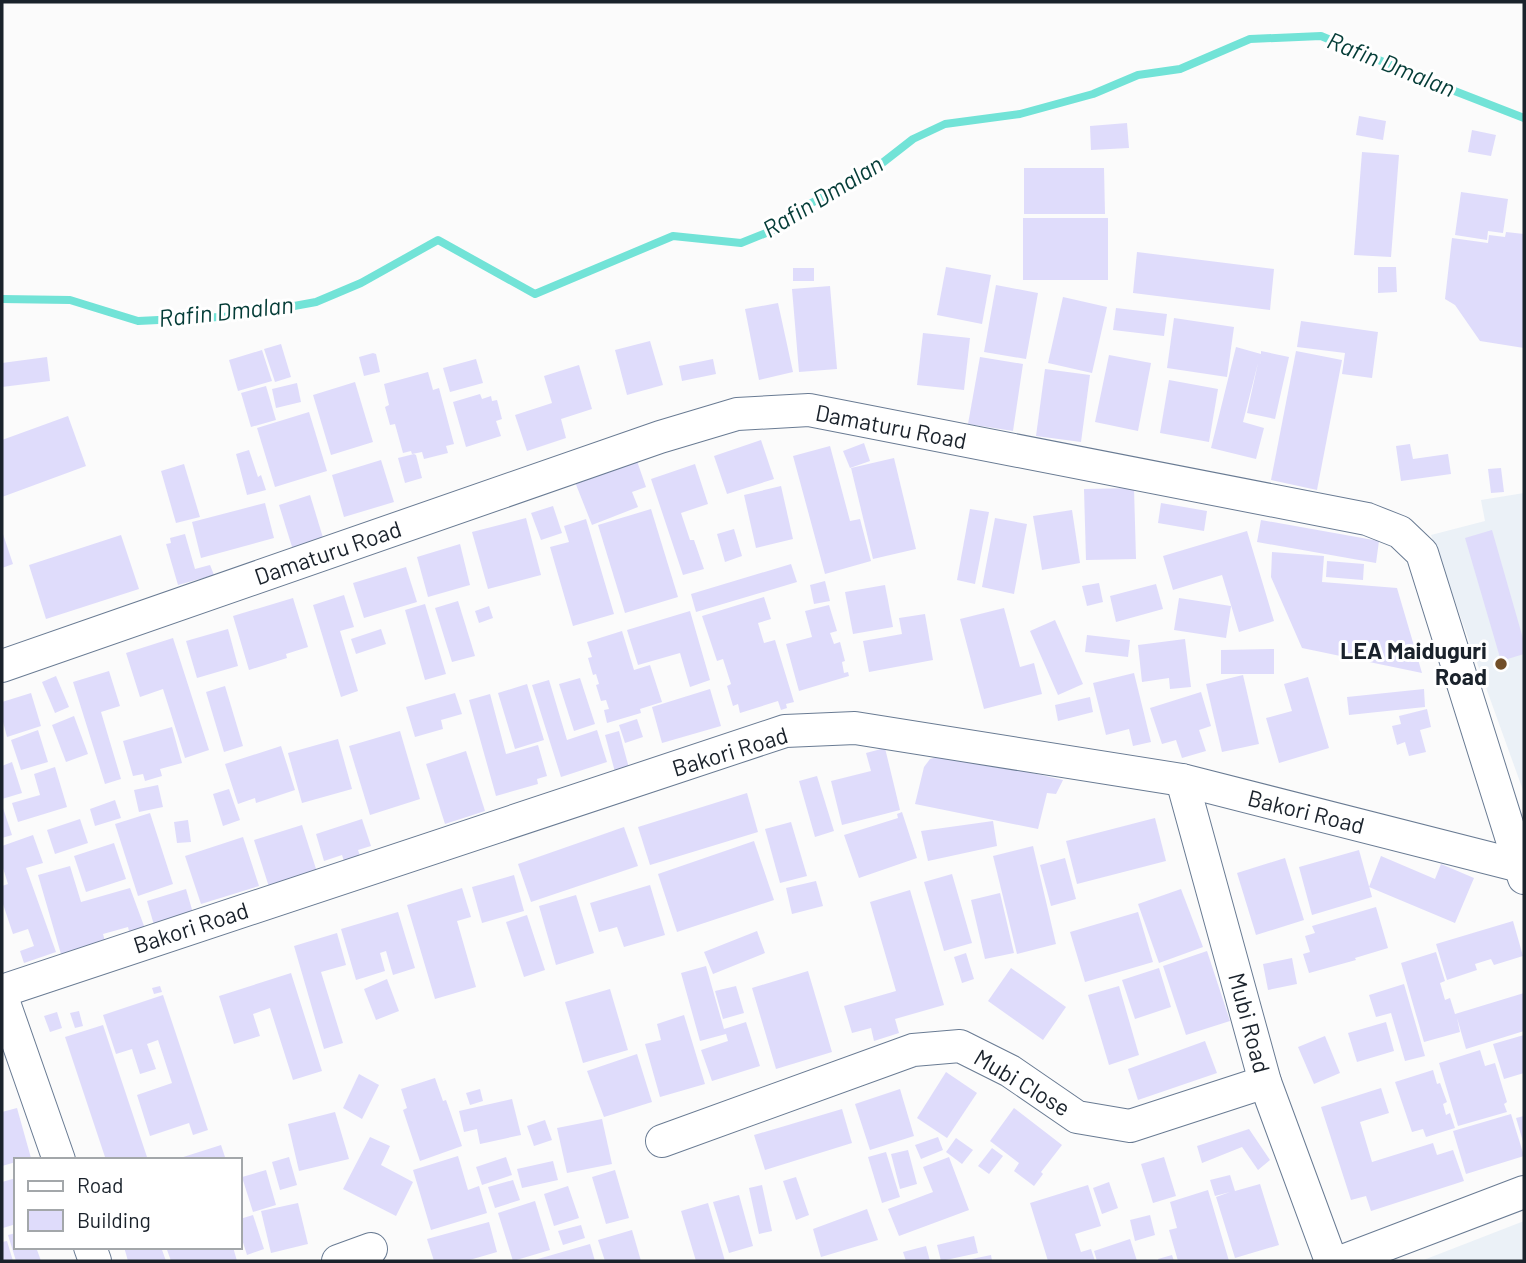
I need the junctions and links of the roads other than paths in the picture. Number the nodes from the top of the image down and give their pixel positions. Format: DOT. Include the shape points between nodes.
graph roads {
  1 [pos="2,666"];
  2 [pos="1182,780"];
  3 [pos="1522,872"];
  4 [pos="2,991"];
  5 [pos="2,997"];
  6 [pos="1265,1083"];
  7 [pos="662,1141"];
  8 [pos="58,1158"];
  9 [pos="1524,1192"];
  10 [pos="371,1249"];
  11 [pos="338,1261"];
  12 [pos="1331,1261"];
  13 [pos="1343,1261"];
  1 -- 3 [label="street, Damaturu Road" via="660,437 737,414 809,410 1367,519 1400,532 1422,553"];
  2 -- 3 [label="street, Bakori Road"];
  2 -- 4 [label="street, Bakori Road" via="855,728 785,731"];
  2 -- 6 [label="street, Mubi Road"];
  5 -- 8 [label="street"];
  6 -- 7 [label="street, Mubi Close" via="1130,1126 1077,1117 1010,1071 960,1046 914,1050"];
  6 -- 12 [label="street, Mubi Road"];
  9 -- 13 [label="street"];
  10 -- 11 [label="street"];
}
